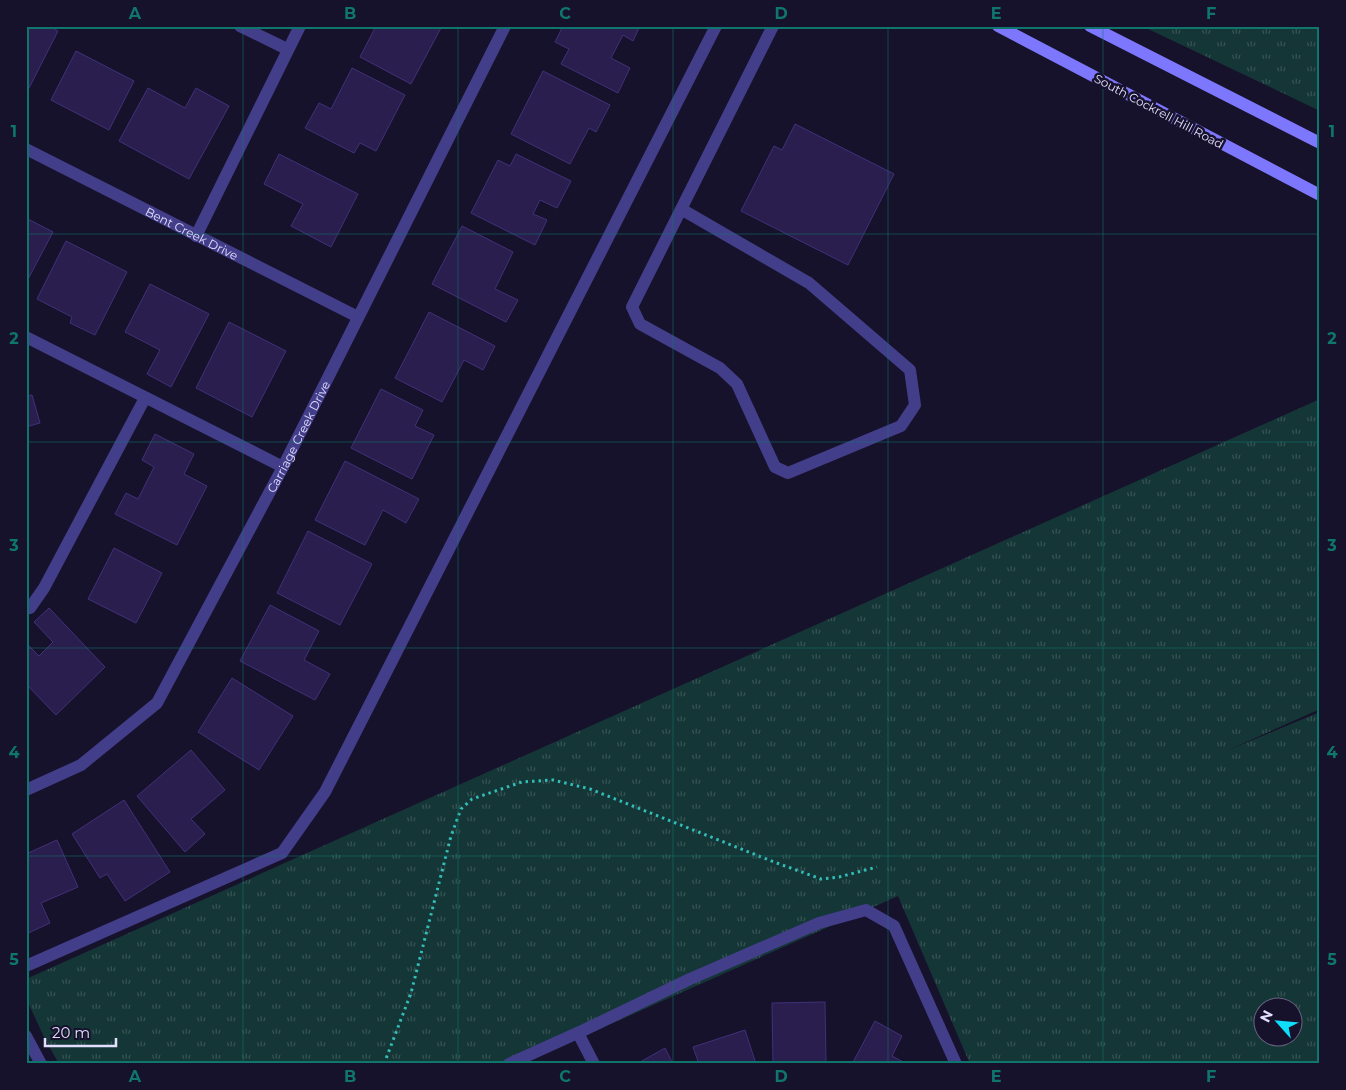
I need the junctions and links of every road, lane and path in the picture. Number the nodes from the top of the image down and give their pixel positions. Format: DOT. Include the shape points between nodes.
graph roads {
  1 [pos="240,26"];
  2 [pos="300,26"];
  3 [pos="505,26"];
  4 [pos="716,26"];
  5 [pos="773,26"];
  6 [pos="998,26"];
  7 [pos="1090,26"];
  8 [pos="287,49"];
  9 [pos="1320,143"];
  10 [pos="26,149"];
  11 [pos="1320,195"];
  12 [pos="681,209"];
  13 [pos="196,236"];
  14 [pos="358,317"];
  15 [pos="26,337"];
  16 [pos="146,398"];
  17 [pos="283,467"];
  18 [pos="26,609"];
  19 [pos="26,790"];
  20 [pos="877,867"];
  21 [pos="26,966"];
  22 [pos="578,1033"];
  23 [pos="26,1036"];
  24 [pos="41,1064"];
  25 [pos="384,1064"];
  26 [pos="509,1064"];
  27 [pos="594,1064"];
  28 [pos="956,1064"];
  1 -- 8 [label="street"];
  2 -- 8 [label="street"];
  3 -- 14 [label="street, Carriage Creek Drive"];
  4 -- 21 [label="street" via="325,792 282,853"];
  5 -- 12 [label="street"];
  6 -- 11 [label="main road, South Cockrell Hill Road"];
  7 -- 9 [label="main road"];
  8 -- 13 [label="street"];
  10 -- 13 [label="street, Bent Creek Drive"];
  12 -- 12 [label="street" via="632,307 640,324 720,368 737,384 775,467 788,473 901,426 915,405 910,370 809,283"];
  13 -- 14 [label="street, Bent Creek Drive"];
  14 -- 17 [label="street, Carriage Creek Drive"];
  15 -- 16 [label="street"];
  16 -- 17 [label="street"];
  16 -- 18 [label="street" via="44,588"];
  17 -- 19 [label="street, Carriage Creek Drive" via="156,703 81,765"];
  20 -- 25 [label="path" via="821,878 590,789 553,780 522,782 472,799 461,809 451,836 411,993"];
  22 -- 26 [label="street"];
  22 -- 27 [label="street"];
  22 -- 28 [label="street" via="690,979 819,923 866,910 894,926"];
  23 -- 24 [label="street"];
}
